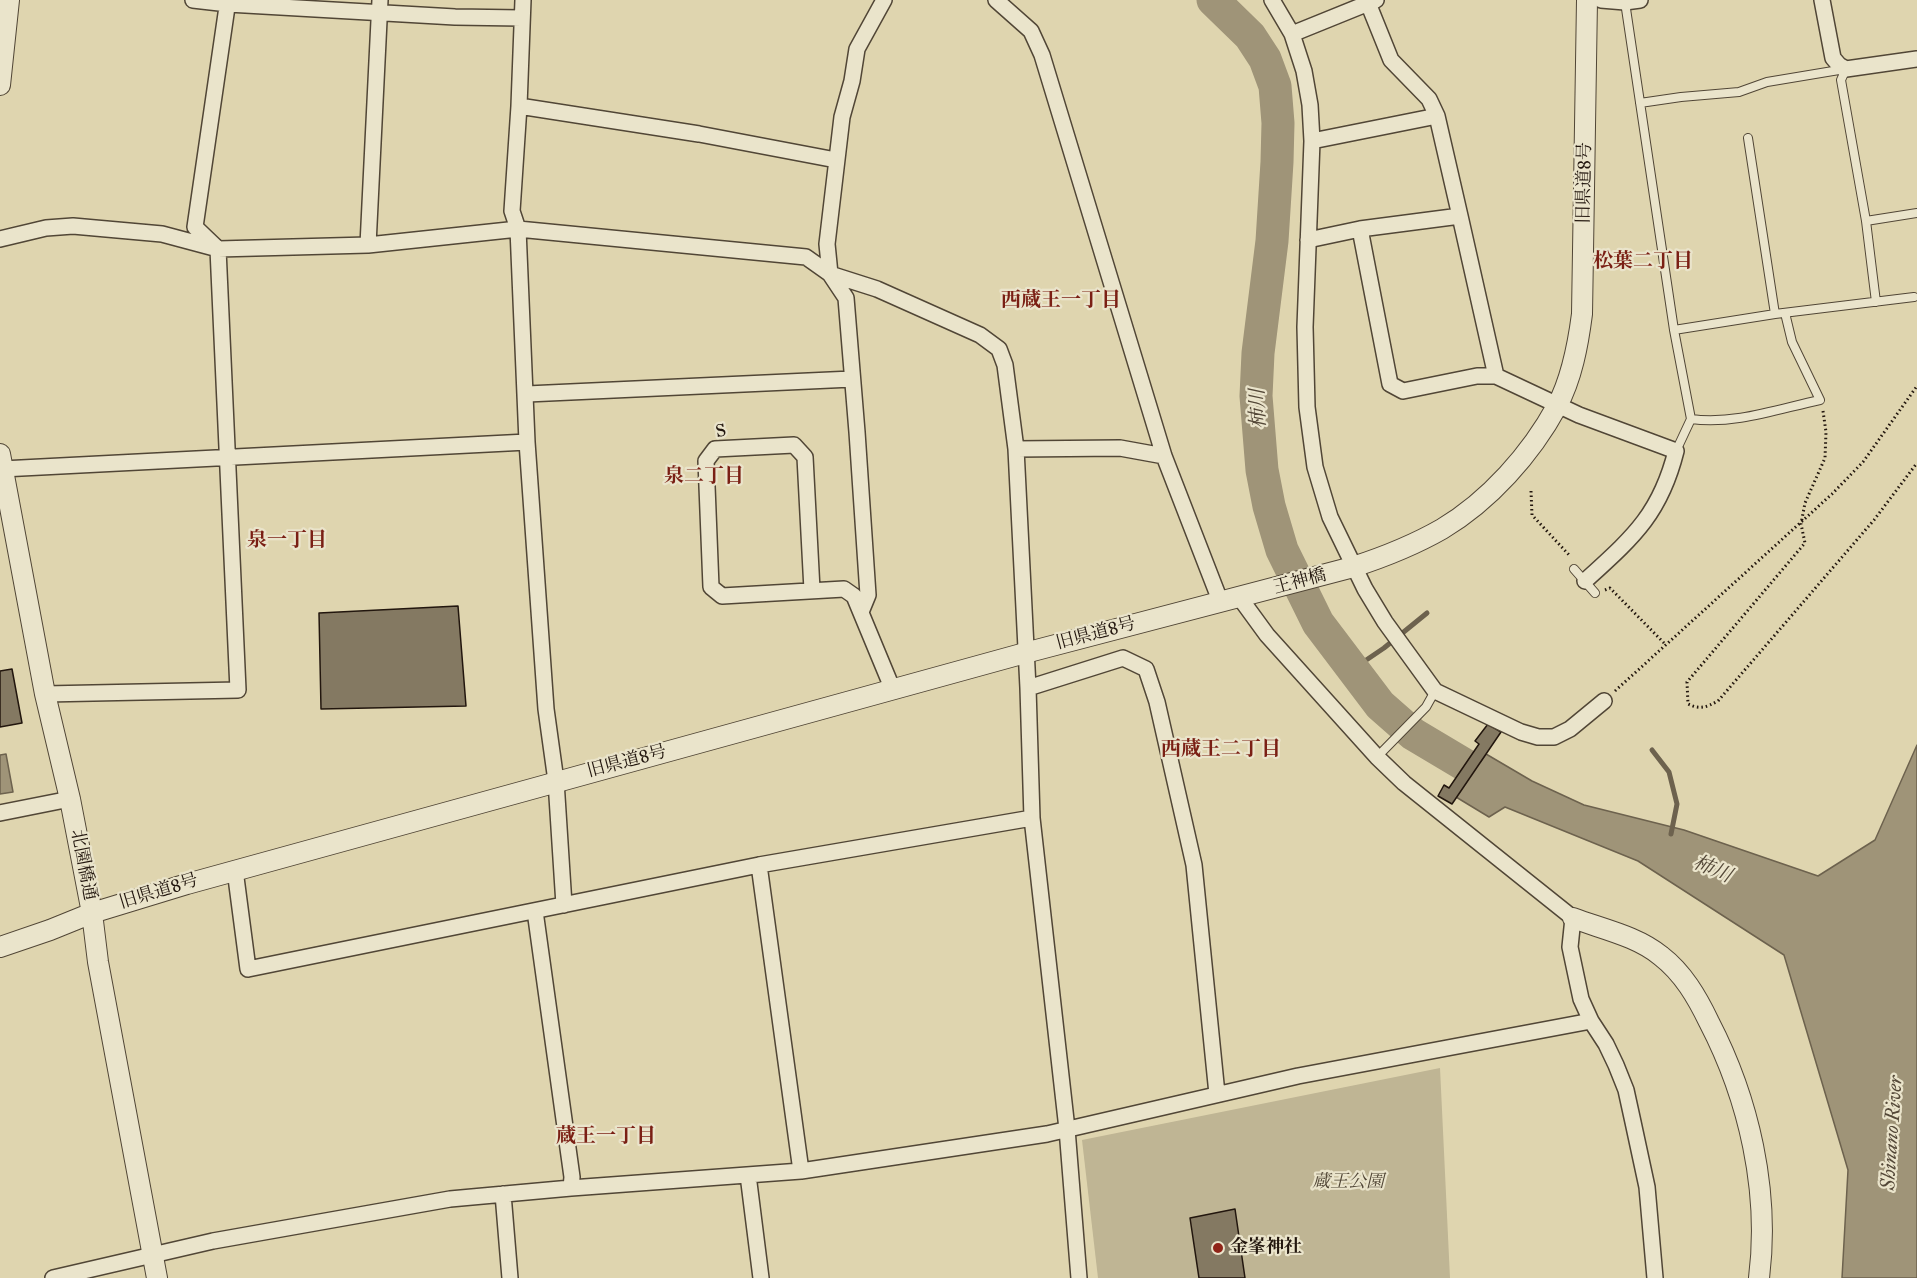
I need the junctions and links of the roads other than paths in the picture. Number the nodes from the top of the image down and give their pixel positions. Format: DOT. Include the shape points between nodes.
graph roads {
  1 [pos="9,0"];
  2 [pos="193,0"];
  3 [pos="522,0"];
  4 [pos="884,0"];
  5 [pos="996,0"];
  6 [pos="1272,0"];
  7 [pos="1587,0"];
  8 [pos="1601,0"];
  9 [pos="1822,0"];
  10 [pos="1633,1"];
  11 [pos="228,2"];
  12 [pos="1372,2"];
  13 [pos="380,6"];
  14 [pos="521,18"];
  15 [pos="1292,34"];
  16 [pos="1917,59"];
  17 [pos="1846,69"];
  18 [pos="0,85"];
  19 [pos="1640,104"];
  20 [pos="519,106"];
  21 [pos="1437,116"];
  22 [pos="1748,138"];
  23 [pos="1312,141"];
  24 [pos="836,160"];
  25 [pos="1917,213"];
  26 [pos="1460,216"];
  27 [pos="1866,221"];
  28 [pos="518,229"];
  29 [pos="1360,229"];
  30 [pos="0,239"];
  31 [pos="1308,240"];
  32 [pos="368,245"];
  33 [pos="218,249"];
  34 [pos="830,274"];
  35 [pos="1914,297"];
  36 [pos="1875,302"];
  37 [pos="1785,313"];
  38 [pos="1775,314"];
  39 [pos="1674,330"];
  40 [pos="1496,376"];
  41 [pos="852,379"];
  42 [pos="526,394"];
  43 [pos="1557,405"];
  44 [pos="1691,419"];
  45 [pos="527,442"];
  46 [pos="1016,449"];
  47 [pos="1676,451"];
  48 [pos="1164,456"];
  49 [pos="226,457"];
  50 [pos="1,462"];
  51 [pos="1347,569"];
  52 [pos="1580,575"];
  53 [pos="812,590"];
  54 [pos="1595,593"];
  55 [pos="1250,596"];
  56 [pos="1221,603"];
  57 [pos="861,612"];
  58 [pos="1025,653"];
  59 [pos="1028,688"];
  60 [pos="893,690"];
  61 [pos="1435,691"];
  62 [pos="45,694"];
  63 [pos="1604,701"];
  64 [pos="1381,753"];
  65 [pos="556,781"];
  66 [pos="70,799"];
  67 [pos="0,813"];
  68 [pos="1032,818"];
  69 [pos="759,865"];
  70 [pos="235,870"];
  71 [pos="564,905"];
  72 [pos="535,911"];
  73 [pos="92,913"];
  74 [pos="1573,918"];
  75 [pos="0,947"];
  76 [pos="1591,1021"];
  77 [pos="1217,1095"];
  78 [pos="1067,1129"];
  79 [pos="801,1171"];
  80 [pos="748,1175"];
  81 [pos="571,1188"];
  82 [pos="503,1194"];
  83 [pos="152,1256"];
  84 [pos="53,1278"];
  85 [pos="157,1278"];
  86 [pos="510,1278"];
  87 [pos="761,1278"];
  88 [pos="1079,1278"];
  89 [pos="1655,1278"];
  90 [pos="1759,1278"];
  1 -- 18 [label="street"];
  2 -- 11 [label="street"];
  3 -- 14 [label="street"];
  4 -- 24 [label="street" via="857,49"];
  5 -- 48 [label="street" via="1031,32 1042,55"];
  6 -- 15 [label="street"];
  7 -- 43 [label="street, 旧県道8号" via="1582,314 1578,345"];
  8 -- 10 [label="street"];
  9 -- 17 [label="street" via="1833,58"];
  10 -- 19 [label="lane"];
  11 -- 13 [label="street"];
  11 -- 33 [label="street" via="195,227"];
  12 -- 15 [label="street"];
  12 -- 21 [label="street" via="1391,60 1429,99"];
  13 -- 14 [label="street" via="455,17"];
  13 -- 32 [label="street"];
  14 -- 20 [label="street"];
  15 -- 23 [label="street" via="1304,70"];
  16 -- 17 [label="street"];
  17 -- 19 [label="lane" via="1767,82 1739,92 1681,96"];
  17 -- 27 [label="lane" via="1841,80"];
  19 -- 39 [label="lane"];
  20 -- 24 [label="street"];
  20 -- 28 [label="street" via="512,211"];
  21 -- 23 [label="street"];
  21 -- 26 [label="street"];
  22 -- 38 [label="lane"];
  23 -- 31 [label="street"];
  24 -- 34 [label="street" via="827,244"];
  25 -- 27 [label="lane"];
  26 -- 29 [label="street"];
  26 -- 40 [label="street"];
  27 -- 36 [label="lane"];
  28 -- 32 [label="street"];
  28 -- 34 [label="street" via="806,257"];
  28 -- 42 [label="street"];
  29 -- 31 [label="street"];
  29 -- 40 [label="street" via="1390,384 1403,391 1477,376"];
  30 -- 33 [label="street" via="73,226 162,234"];
  31 -- 51 [label="street" via="1307,408 1323,500"];
  32 -- 33 [label="street"];
  33 -- 49 [label="street"];
  34 -- 41 [label="street" via="846,298"];
  34 -- 46 [label="street" via="877,289 980,335 999,349 1007,375"];
  35 -- 36 [label="lane"];
  36 -- 37 [label="lane"];
  37 -- 38 [label="lane"];
  37 -- 44 [label="lane" via="1792,342 1820,400 1731,420"];
  38 -- 39 [label="lane"];
  39 -- 44 [label="lane"];
  40 -- 43 [label="street"];
  41 -- 42 [label="street"];
  41 -- 57 [label="street" via="868,595"];
  42 -- 45 [label="street"];
  43 -- 47 [label="street"];
  43 -- 51 [label="street, 旧県道8号" via="1515,464 1461,516 1396,552"];
  44 -- 47 [label="lane"];
  45 -- 49 [label="street"];
  45 -- 65 [label="street" via="546,709"];
  46 -- 48 [label="street" via="1120,448"];
  46 -- 58 [label="street"];
  47 -- 52 [label="street" via="1664,492 1637,532"];
  48 -- 56 [label="street"];
  49 -- 50 [label="street"];
  49 -- 62 [label="street" via="238,690"];
  50 -- 62 [label="street, 北園橋通"];
  51 -- 55 [label="street, 王神橋"];
  51 -- 61 [label="street"];
  52 -- 54 [label="lane"];
  53 -- 53 [label="street, S" via="722,596 711,587 706,461 715,449 794,445 805,457"];
  53 -- 57 [label="street, S" via="844,589 854,596"];
  55 -- 56 [label="street, 旧県道8号"];
  55 -- 64 [label="street" via="1267,635"];
  56 -- 58 [label="street, 旧県道8号"];
  57 -- 60 [label="street, S"];
  58 -- 59 [label="street"];
  58 -- 60 [label="street, 旧県道8号"];
  59 -- 68 [label="street"];
  59 -- 77 [label="street" via="1123,657 1146,669 1194,865"];
  60 -- 65 [label="street, 旧県道8号"];
  61 -- 63 [label="street" via="1538,737 1554,737 1570,729"];
  61 -- 64 [label="lane" via="1426,707"];
  62 -- 66 [label="street, 北園橋通"];
  64 -- 74 [label="street" via="1404,783"];
  65 -- 70 [label="street, 旧県道8号"];
  65 -- 71 [label="street"];
  66 -- 67 [label="street"];
  66 -- 73 [label="street, 北園橋通"];
  68 -- 69 [label="street"];
  68 -- 78 [label="street"];
  69 -- 71 [label="street"];
  69 -- 79 [label="street"];
  70 -- 72 [label="street" via="249,969"];
  70 -- 73 [label="street, 旧県道8号"];
  71 -- 72 [label="street"];
  72 -- 81 [label="street"];
  73 -- 75 [label="street, 旧県道8号"];
  73 -- 83 [label="street, 北園橋通"];
  74 -- 76 [label="street" via="1570,947 1581,999"];
  74 -- 90 [label="street" via="1659,954 1685,981 1704,1010 1735,1076 1751,1134 1760,1190"];
  76 -- 77 [label="street"];
  76 -- 89 [label="street" via="1626,1090 1647,1187"];
  77 -- 78 [label="street"];
  78 -- 79 [label="street"];
  78 -- 88 [label="street"];
  79 -- 80 [label="street"];
  80 -- 81 [label="street"];
  80 -- 87 [label="street"];
  81 -- 82 [label="street"];
  82 -- 83 [label="street" via="329,1220"];
  82 -- 86 [label="street"];
  83 -- 84 [label="street"];
  83 -- 85 [label="street, 北園橋通"];
}
